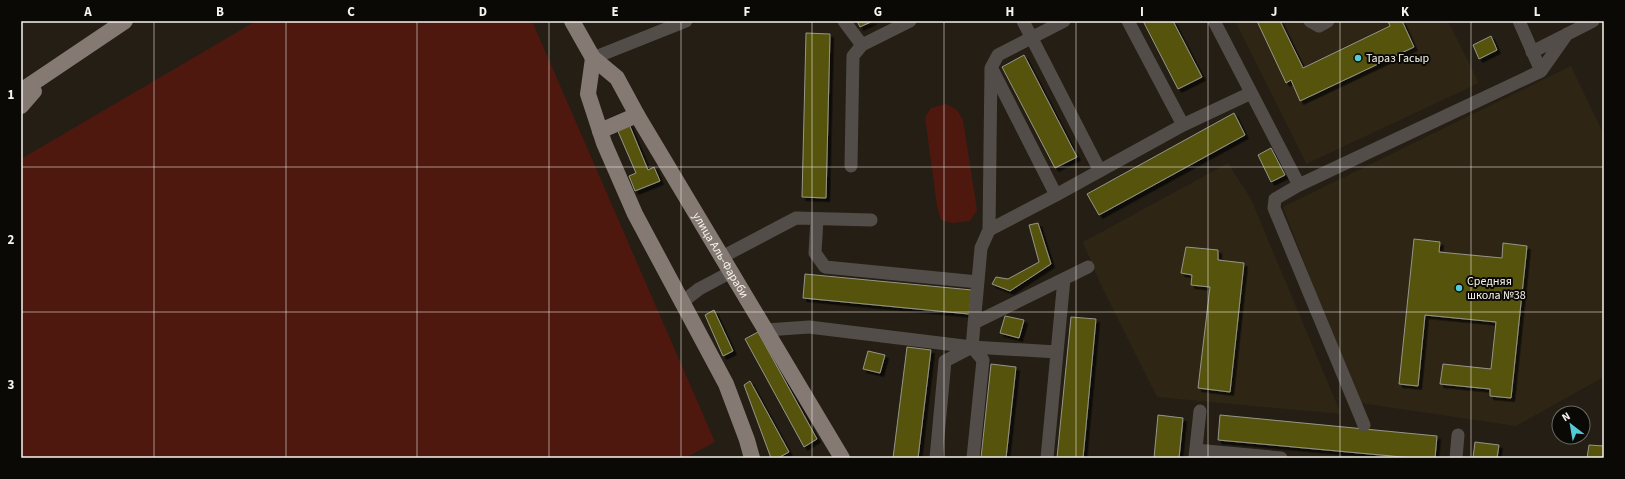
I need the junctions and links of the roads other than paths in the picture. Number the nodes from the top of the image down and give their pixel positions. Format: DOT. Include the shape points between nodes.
graph roads {
  1 [pos="125,21"];
  2 [pos="572,21"];
  3 [pos="686,21"];
  4 [pos="844,21"];
  5 [pos="910,21"];
  6 [pos="1023,21"];
  7 [pos="1064,21"];
  8 [pos="1128,21"];
  9 [pos="1214,21"];
  10 [pos="1310,21"];
  11 [pos="1328,21"];
  12 [pos="1519,21"];
  13 [pos="1593,21"];
  14 [pos="1568,34"];
  15 [pos="102,36"];
  16 [pos="1032,38"];
  17 [pos="862,45"];
  18 [pos="1532,52"];
  19 [pos="593,58"];
  20 [pos="991,68"];
  21 [pos="1541,71"];
  22 [pos="21,80"];
  23 [pos="28,91"];
  24 [pos="1251,93"];
  25 [pos="21,102"];
  26 [pos="21,106"];
  27 [pos="637,115"];
  28 [pos="1183,125"];
  29 [pos="600,131"];
  30 [pos="851,166"];
  31 [pos="1100,171"];
  32 [pos="1298,185"];
  33 [pos="1056,195"];
  34 [pos="817,219"];
  35 [pos="871,220"];
  36 [pos="989,230"];
  37 [pos="722,257"];
  38 [pos="1088,267"];
  39 [pos="731,272"];
  40 [pos="1064,279"];
  41 [pos="978,282"];
  42 [pos="681,303"];
  43 [pos="974,324"];
  44 [pos="766,330"];
  45 [pos="972,347"];
  46 [pos="1057,352"];
  47 [pos="1200,411"];
  48 [pos="1364,425"];
  49 [pos="1458,435"];
  50 [pos="1196,454"];
  51 [pos="752,458"];
  52 [pos="842,458"];
  53 [pos="936,458"];
  54 [pos="973,458"];
  55 [pos="1047,458"];
  56 [pos="1282,458"];
  57 [pos="1456,458"];
  1 -- 15 [label="main road"];
  2 -- 19 [label="main road, улица Аль-Фараби"];
  3 -- 19 [label="street"];
  4 -- 17 [label="street"];
  5 -- 17 [label="street"];
  6 -- 16 [label="street"];
  7 -- 16 [label="street"];
  8 -- 28 [label="street"];
  9 -- 24 [label="street"];
  10 -- 11 [label="street" via="1319,26"];
  12 -- 18 [label="street"];
  13 -- 14 [label="street"];
  14 -- 18 [label="street"];
  14 -- 21 [label="street"];
  15 -- 22 [label="main road"];
  15 -- 23 [label="main road"];
  16 -- 20 [label="street" via="998,55"];
  16 -- 31 [label="street"];
  17 -- 30 [label="street" via="853,56"];
  18 -- 21 [label="street"];
  19 -- 27 [label="main road, улица Аль-Фараби" via="618,78"];
  19 -- 29 [label="main road" via="588,94"];
  20 -- 33 [label="street"];
  20 -- 36 [label="street"];
  21 -- 32 [label="street"];
  23 -- 25 [label="main road"];
  23 -- 26 [label="main road"];
  24 -- 28 [label="street"];
  24 -- 32 [label="street"];
  27 -- 29 [label="main road"];
  27 -- 37 [label="main road, улица Аль-Фараби"];
  28 -- 31 [label="street"];
  29 -- 42 [label="main road" via="635,214"];
  31 -- 33 [label="street"];
  32 -- 48 [label="street" via="1275,198 1274,208"];
  33 -- 36 [label="street"];
  34 -- 35 [label="street"];
  34 -- 37 [label="street" via="796,218"];
  34 -- 41 [label="street" via="815,254 824,267"];
  36 -- 41 [label="street" via="981,248"];
  37 -- 39 [label="main road, улица Аль-Фараби"];
  38 -- 40 [label="street"];
  39 -- 42 [label="street" via="699,289"];
  39 -- 44 [label="main road, улица Аль-Фараби"];
  40 -- 43 [label="street"];
  40 -- 46 [label="street"];
  41 -- 43 [label="street"];
  42 -- 51 [label="main road" via="726,384"];
  43 -- 45 [label="street"];
  44 -- 45 [label="street" via="809,327"];
  44 -- 52 [label="main road, улица Аль-Фараби"];
  45 -- 46 [label="street"];
  45 -- 53 [label="street" via="945,361"];
  45 -- 54 [label="street" via="984,360"];
  46 -- 55 [label="street"];
  47 -- 50 [label="street"];
  49 -- 57 [label="street"];
  50 -- 56 [label="street"];
}
